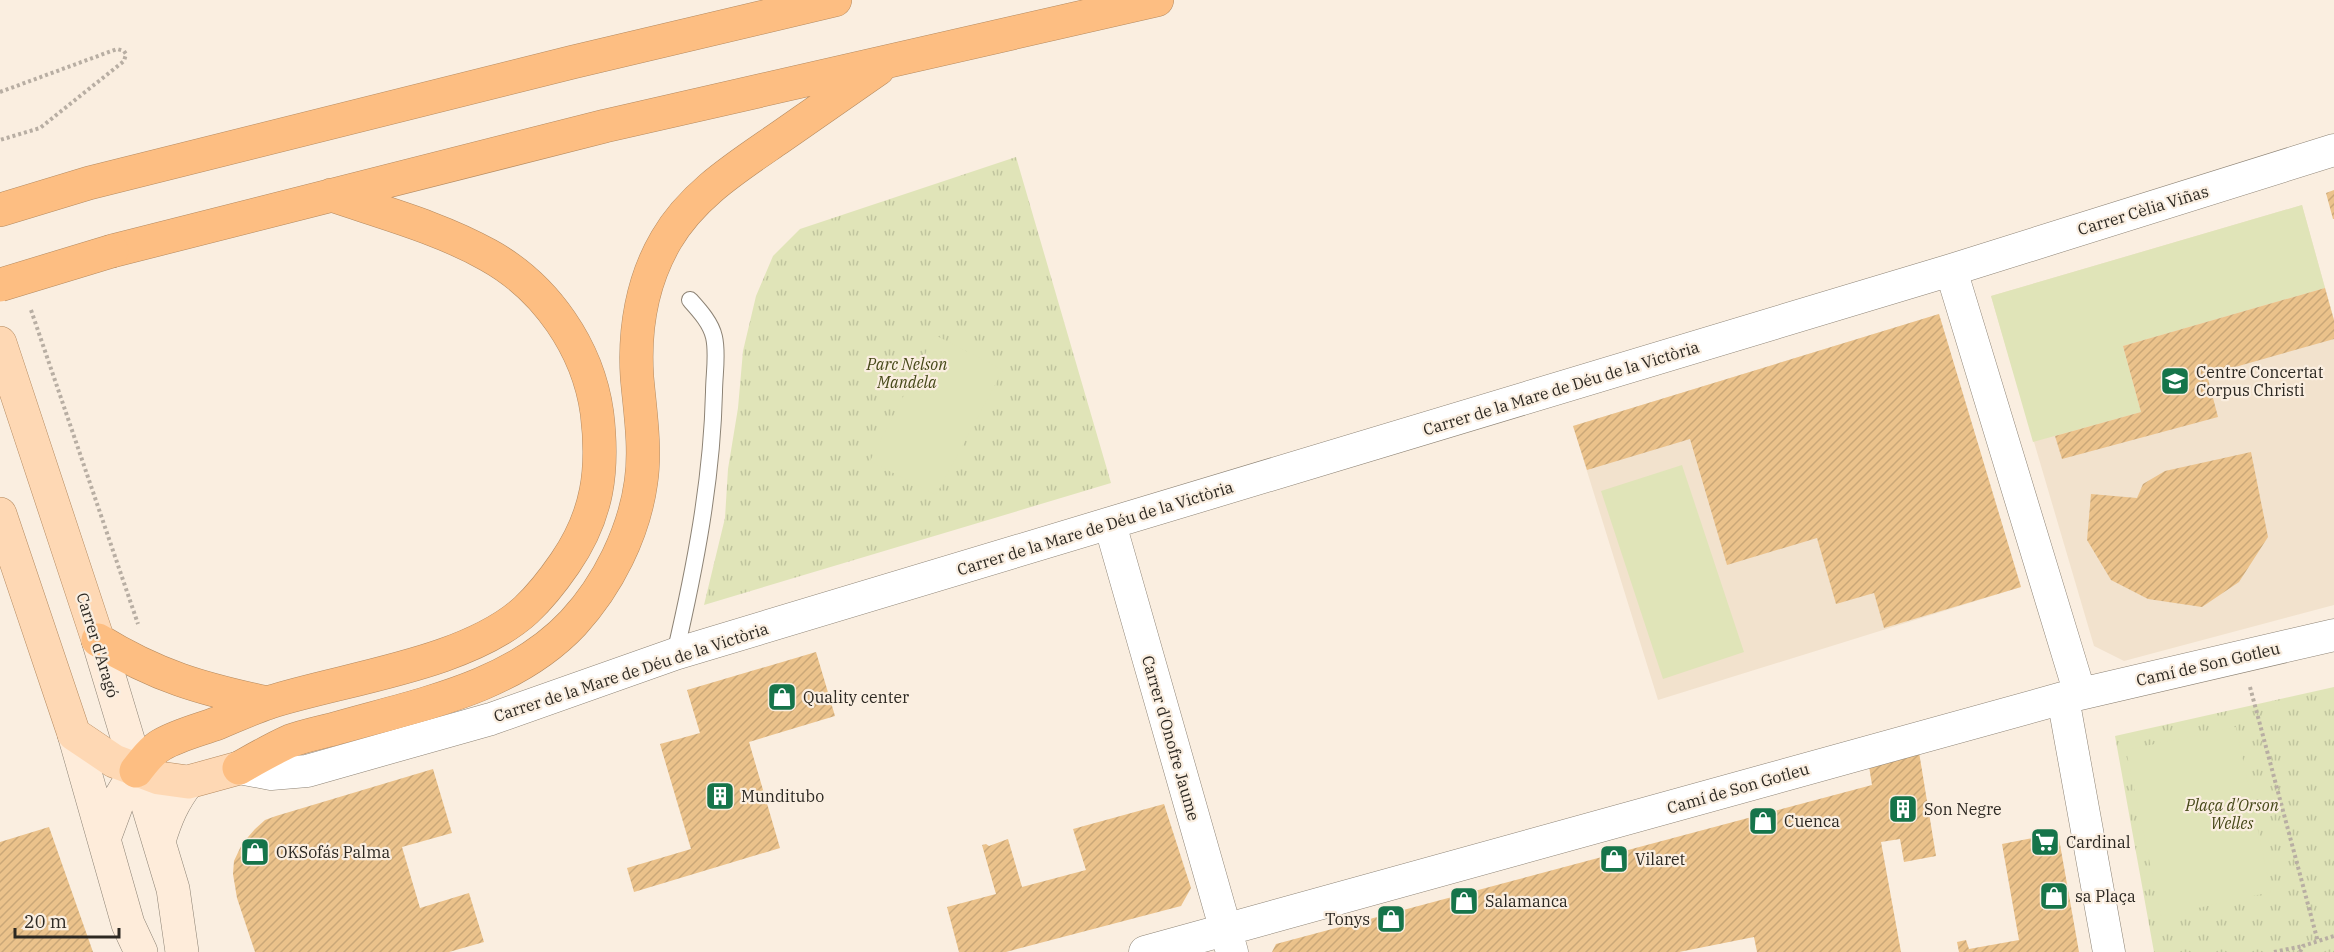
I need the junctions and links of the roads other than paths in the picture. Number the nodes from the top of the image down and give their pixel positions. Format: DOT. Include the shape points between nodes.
graph roads {
  1 [pos="1157,0"];
  2 [pos="824,1"];
  3 [pos="892,60"];
  4 [pos="2334,150"];
  5 [pos="332,195"];
  6 [pos="0,210"];
  7 [pos="1951,270"];
  8 [pos="14,292"];
  9 [pos="690,300"];
  10 [pos="0,343"];
  11 [pos="0,514"];
  12 [pos="1110,524"];
  13 [pos="2334,635"];
  14 [pos="98,640"];
  15 [pos="675,654"];
  16 [pos="2072,696"];
  17 [pos="268,703"];
  18 [pos="74,734"];
  19 [pos="239,768"];
  20 [pos="136,771"];
  21 [pos="188,782"];
  22 [pos="104,839"];
  23 [pos="159,841"];
  24 [pos="1229,941"];
  25 [pos="141,952"];
  26 [pos="182,952"];
  27 [pos="1145,952"];
  28 [pos="2109,952"];
  1 -- 3 [label="highway"];
  2 -- 6 [label="highway" via="89,183"];
  3 -- 5 [label="highway" via="605,126"];
  3 -- 19 [label="highway" via="713,185 666,239 648,277 636,344 643,454 634,513 610,571 573,623 543,649 498,678 291,741"];
  4 -- 7 [label="street, Carrer Cèlia Viñas"];
  5 -- 8 [label="highway, bridge" via="112,251"];
  5 -- 17 [label="highway" via="453,238 489,255 545,301 569,333 584,365 595,402 600,440 599,480 589,518 573,551 526,610 496,632 426,660"];
  7 -- 12 [label="street, Carrer de la Mare de Déu de la Victòria"];
  7 -- 16 [label="street"];
  9 -- 15 [label="lane" via="704,315 714,337 713,412 703,510"];
  10 -- 14 [label="main road, Carrer d'Aragó"];
  11 -- 18 [label="main road"];
  12 -- 15 [label="street, Carrer de la Mare de Déu de la Victòria"];
  12 -- 24 [label="street, Carrer d'Onofre Jaume"];
  13 -- 16 [label="street, Camí de Son Gotleu"];
  14 -- 17 [label="highway" via="154,671 217,692"];
  14 -- 20 [label="main road, Carrer d'Aragó"];
  15 -- 19 [label="street, Carrer de la Mare de Déu de la Victòria" via="491,719 307,771 271,774"];
  16 -- 24 [label="street, Camí de Son Gotleu"];
  16 -- 28 [label="street"];
  17 -- 20 [label="highway" via="159,746"];
  18 -- 20 [label="main road"];
  18 -- 22 [label="main road"];
  19 -- 21 [label="main road"];
  20 -- 21 [label="main road"];
  20 -- 22 [label="main road" via="118,801"];
  20 -- 23 [label="main road, Carrer d'Aragó"];
  21 -- 23 [label="main road" via="174,799"];
  22 -- 25 [label="main road" via="128,924"];
  23 -- 26 [label="main road, Carrer d'Aragó" via="173,889"];
  24 -- 27 [label="street, Camí de Son Gotleu"];
}
